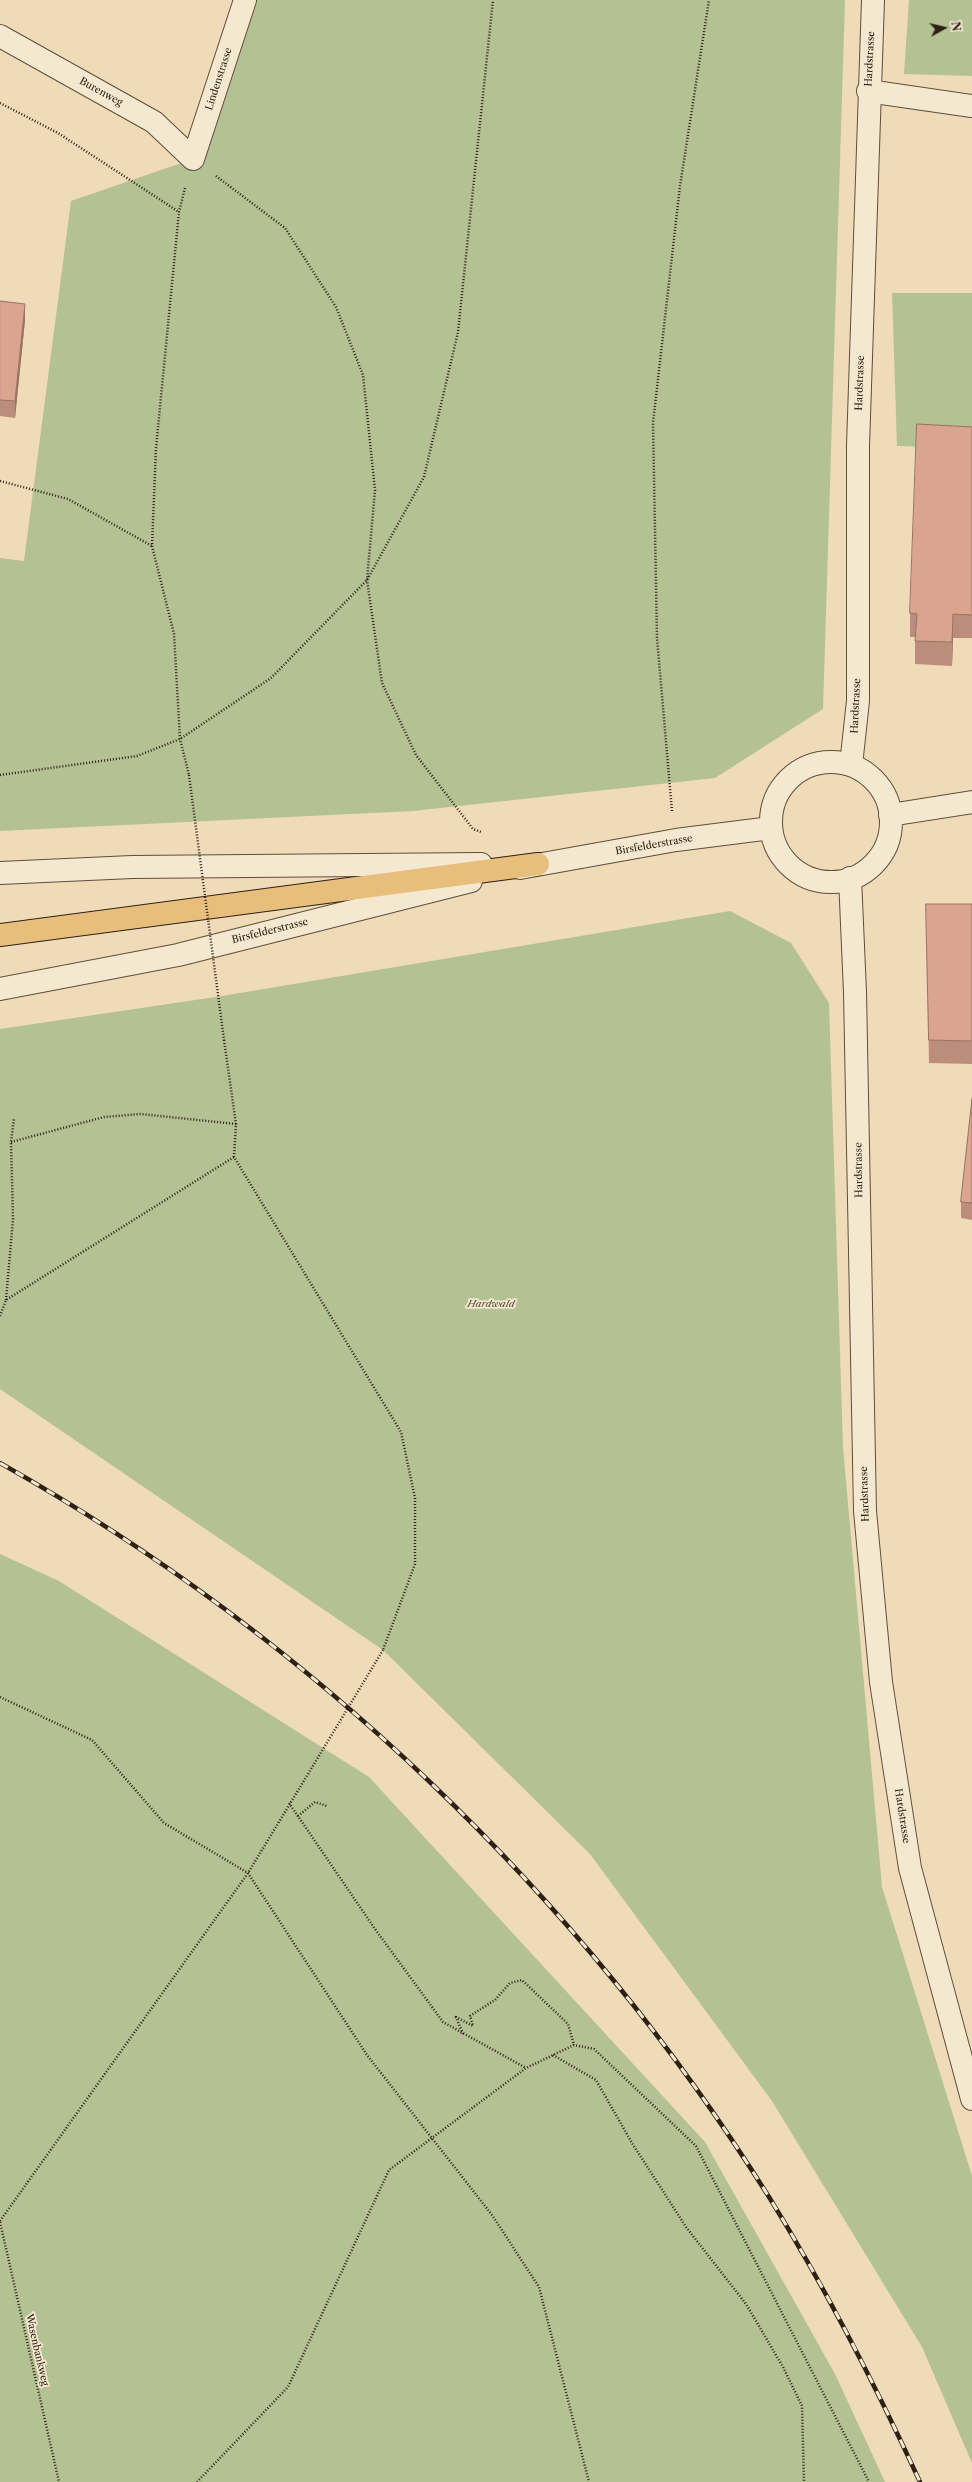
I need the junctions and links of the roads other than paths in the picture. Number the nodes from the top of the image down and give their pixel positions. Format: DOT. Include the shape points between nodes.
graph roads {
  1 [pos="245,0"];
  2 [pos="873,0"];
  3 [pos="0,36"];
  4 [pos="868,91"];
  5 [pos="972,106"];
  6 [pos="193,159"];
  7 [pos="851,765"];
  8 [pos="972,802"];
  9 [pos="890,814"];
  10 [pos="771,828"];
  11 [pos="538,864"];
  12 [pos="0,873"];
  13 [pos="850,878"];
  14 [pos="0,934"];
  15 [pos="0,989"];
  16 [pos="972,2098"];
  1 -- 6 [label="street, Lindenstrasse"];
  2 -- 4 [label="street, Hardstrasse"];
  3 -- 6 [label="street, Burenweg" via="154,122"];
  4 -- 5 [label="street"];
  4 -- 7 [label="street, Hardstrasse" via="858,446 858,701"];
  7 -- 9 [label="street" via="866,773 878,784 886,798"];
  7 -- 10 [label="street" via="817,763 801,769 777,794 772,810"];
  8 -- 9 [label="street"];
  9 -- 13 [label="street" via="890,831 877,860 865,871"];
  10 -- 11 [label="street, Birsfelderstrasse" via="676,840"];
  10 -- 13 [label="street" via="774,843 792,868 805,876 828,881"];
  11 -- 12 [label="street, Birsfelderstrasse" via="132,867"];
  11 -- 14 [label="highway"];
  11 -- 15 [label="street, Birsfelderstrasse" via="178,955"];
  13 -- 16 [label="street, Hardstrasse" via="855,1000 865,1511 881,1682 910,1868"];
}
